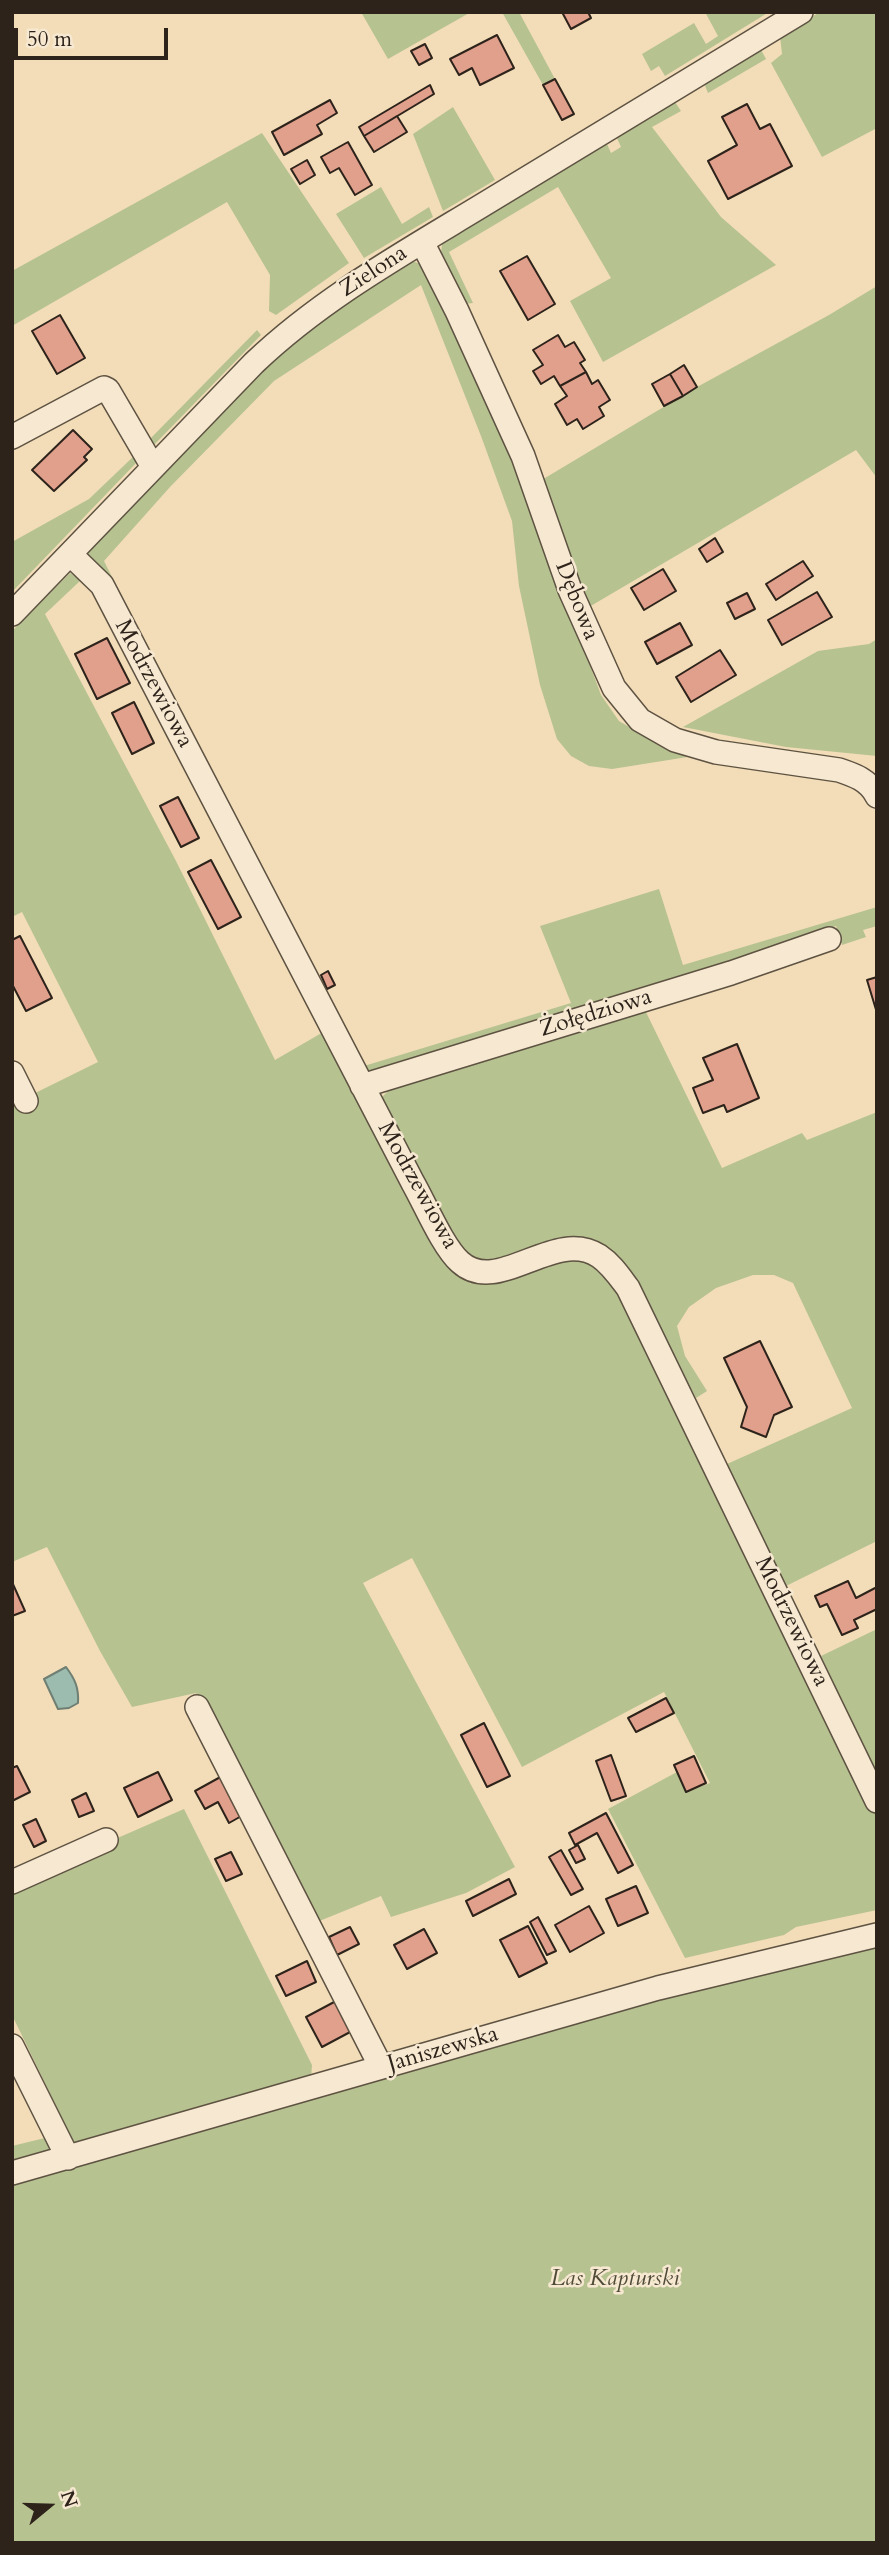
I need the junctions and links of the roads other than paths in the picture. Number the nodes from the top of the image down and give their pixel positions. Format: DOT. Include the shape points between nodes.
graph roads {
  1 [pos="801,12"];
  2 [pos="422,242"];
  3 [pos="12,438"];
  4 [pos="153,467"];
  5 [pos="70,554"];
  6 [pos="12,614"];
  7 [pos="877,796"];
  8 [pos="829,939"];
  9 [pos="12,1073"];
  10 [pos="362,1086"];
  11 [pos="26,1101"];
  12 [pos="197,1707"];
  13 [pos="877,1801"];
  14 [pos="106,1840"];
  15 [pos="12,1882"];
  16 [pos="877,1935"];
  17 [pos="12,2046"];
  18 [pos="381,2067"];
  19 [pos="68,2158"];
  20 [pos="12,2173"];
  1 -- 2 [label="street, Zielona"];
  2 -- 4 [label="street, Zielona" via="286,332"];
  2 -- 7 [label="street, Dębowa" via="523,456 596,652 614,688 640,720 675,740 716,752 839,769 858,776"];
  3 -- 4 [label="street" via="104,388"];
  4 -- 5 [label="street, Zielona"];
  5 -- 6 [label="street, Zielona"];
  5 -- 10 [label="street, Modrzewiowa" via="102,585"];
  8 -- 10 [label="street, Żołędziowa"];
  9 -- 11 [label="street"];
  10 -- 13 [label="street, Modrzewiowa" via="459,1262 474,1272 489,1272 569,1248 586,1249 617,1273 648,1326"];
  12 -- 18 [label="street"];
  14 -- 15 [label="street"];
  16 -- 18 [label="street, Janiszewska" via="658,1988"];
  17 -- 19 [label="street"];
  18 -- 19 [label="street, Janiszewska"];
  19 -- 20 [label="street, Janiszewska"];
}
